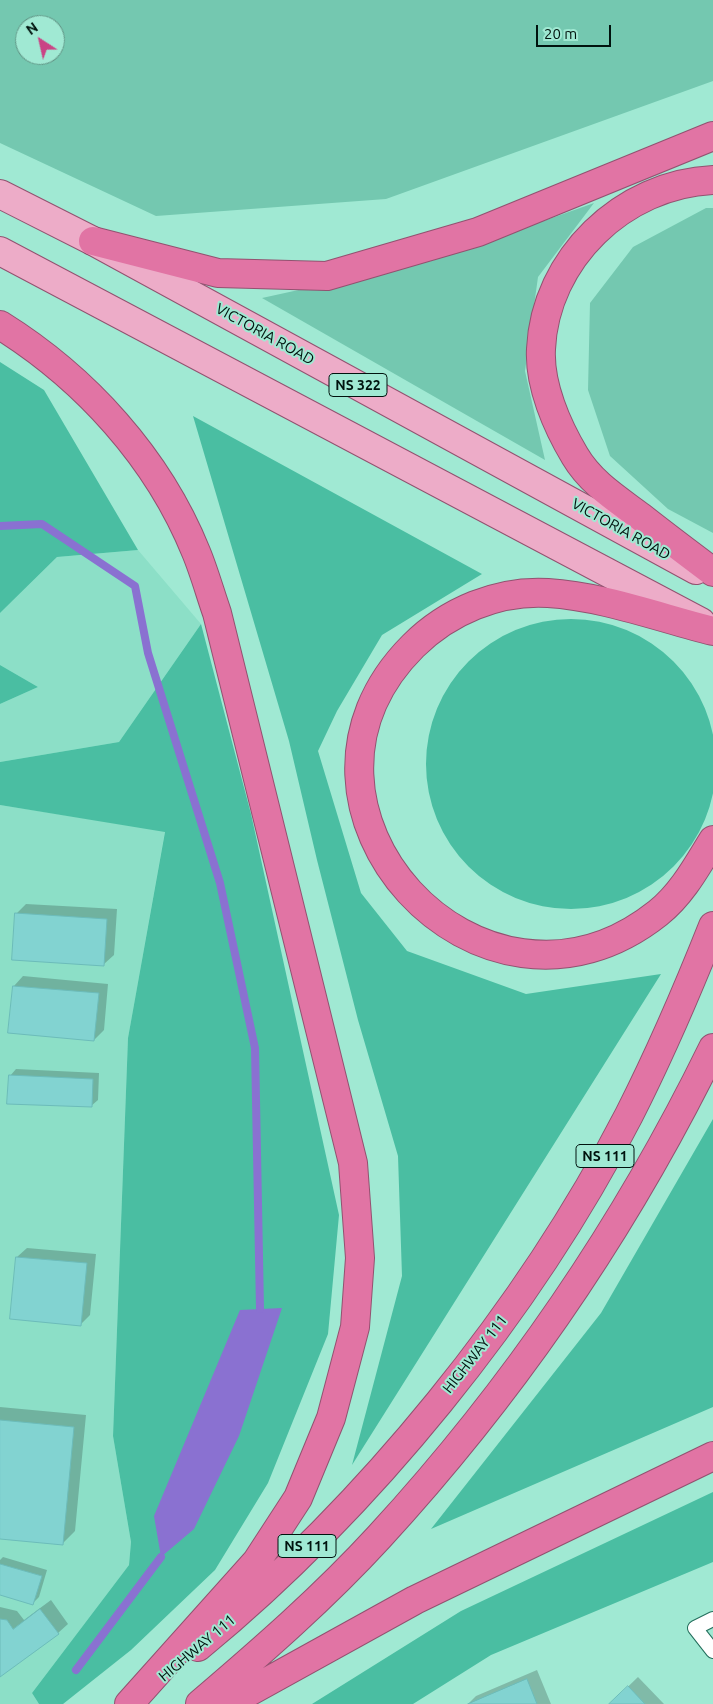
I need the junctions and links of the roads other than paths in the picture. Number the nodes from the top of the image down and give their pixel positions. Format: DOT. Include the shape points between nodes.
graph roads {
  1 [pos="713,136"];
  2 [pos="713,180"];
  3 [pos="0,194"];
  4 [pos="94,240"];
  5 [pos="0,250"];
  6 [pos="0,325"];
  7 [pos="713,572"];
  8 [pos="713,579"];
  9 [pos="713,630"];
  10 [pos="713,840"];
  11 [pos="713,926"];
  12 [pos="713,1048"];
  13 [pos="713,1456"];
  14 [pos="713,1619"];
  15 [pos="713,1651"];
  16 [pos="129,1704"];
  17 [pos="200,1704"];
  18 [pos="227,1704"];
  1 -- 4 [label="highway" via="478,232 327,276 218,273"];
  2 -- 7 [label="highway" via="664,190 636,202 610,218 586,240 553,292 541,351 546,386 556,420 575,457 595,483"];
  3 -- 4 [label="main road, VICTORIA ROAD / NS 322"];
  4 -- 8 [label="main road, VICTORIA ROAD / NS 322"];
  5 -- 9 [label="main road"];
  6 -- 16 [label="highway" via="28,343 89,394 128,439 171,500 196,552 217,613 353,1163 360,1258 355,1327 331,1418 298,1498 257,1561"];
  9 -- 10 [label="highway" via="582,597 547,593 516,594 476,604 445,620 396,663 368,717 358,758 360,795 368,825 397,878 437,917 460,933 490,947 553,956 584,951 624,935 660,912 686,884"];
  11 -- 16 [label="highway, HIGHWAY 111 / NS 111" via="629,1115 576,1207 514,1304 374,1478 245,1608"];
  12 -- 17 [label="highway, NS 111" via="691,1093 607,1239 518,1371 378,1538 265,1649"];
  13 -- 18 [label="highway" via="415,1600"];
  14 -- 15 [label="lane" via="695,1628"];
}
